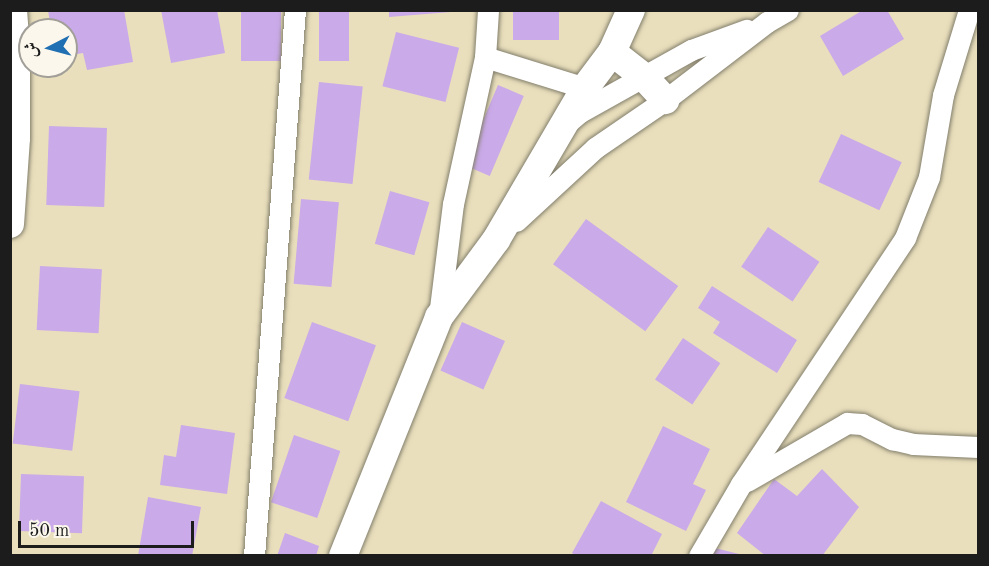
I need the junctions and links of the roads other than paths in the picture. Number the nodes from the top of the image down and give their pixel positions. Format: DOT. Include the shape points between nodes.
graph roads {
  1 [pos="13,10"];
  2 [pos="295,10"];
  3 [pos="488,10"];
  4 [pos="631,10"];
  5 [pos="788,10"];
  6 [pos="969,10"];
  7 [pos="767,22"];
  8 [pos="612,52"];
  9 [pos="485,57"];
  10 [pos="644,76"];
  11 [pos="585,88"];
  12 [pos="665,100"];
  13 [pos="561,128"];
  14 [pos="10,224"];
  15 [pos="496,240"];
  16 [pos="439,317"];
  17 [pos="978,447"];
  18 [pos="741,484"];
  19 [pos="254,555"];
  20 [pos="344,555"];
  21 [pos="699,555"];
  1 -- 14 [label="main road" via="16,138"];
  2 -- 19 [label="street"];
  3 -- 9 [label="street"];
  4 -- 8 [label="main road"];
  5 -- 7 [label="street"];
  6 -- 18 [label="street" via="943,95 929,177 905,238"];
  7 -- 10 [label="street" via="691,50"];
  7 -- 12 [label="street"];
  8 -- 10 [label="main road"];
  8 -- 11 [label="main road"];
  9 -- 11 [label="street"];
  9 -- 16 [label="street" via="453,204"];
  10 -- 12 [label="main road"];
  10 -- 13 [label="street" via="580,112"];
  11 -- 13 [label="main road"];
  12 -- 15 [label="street" via="595,148"];
  13 -- 15 [label="main road"];
  15 -- 16 [label="main road"];
  16 -- 20 [label="main road"];
  17 -- 18 [label="street" via="913,444 892,439 862,424 848,423"];
  18 -- 21 [label="street"];
}
